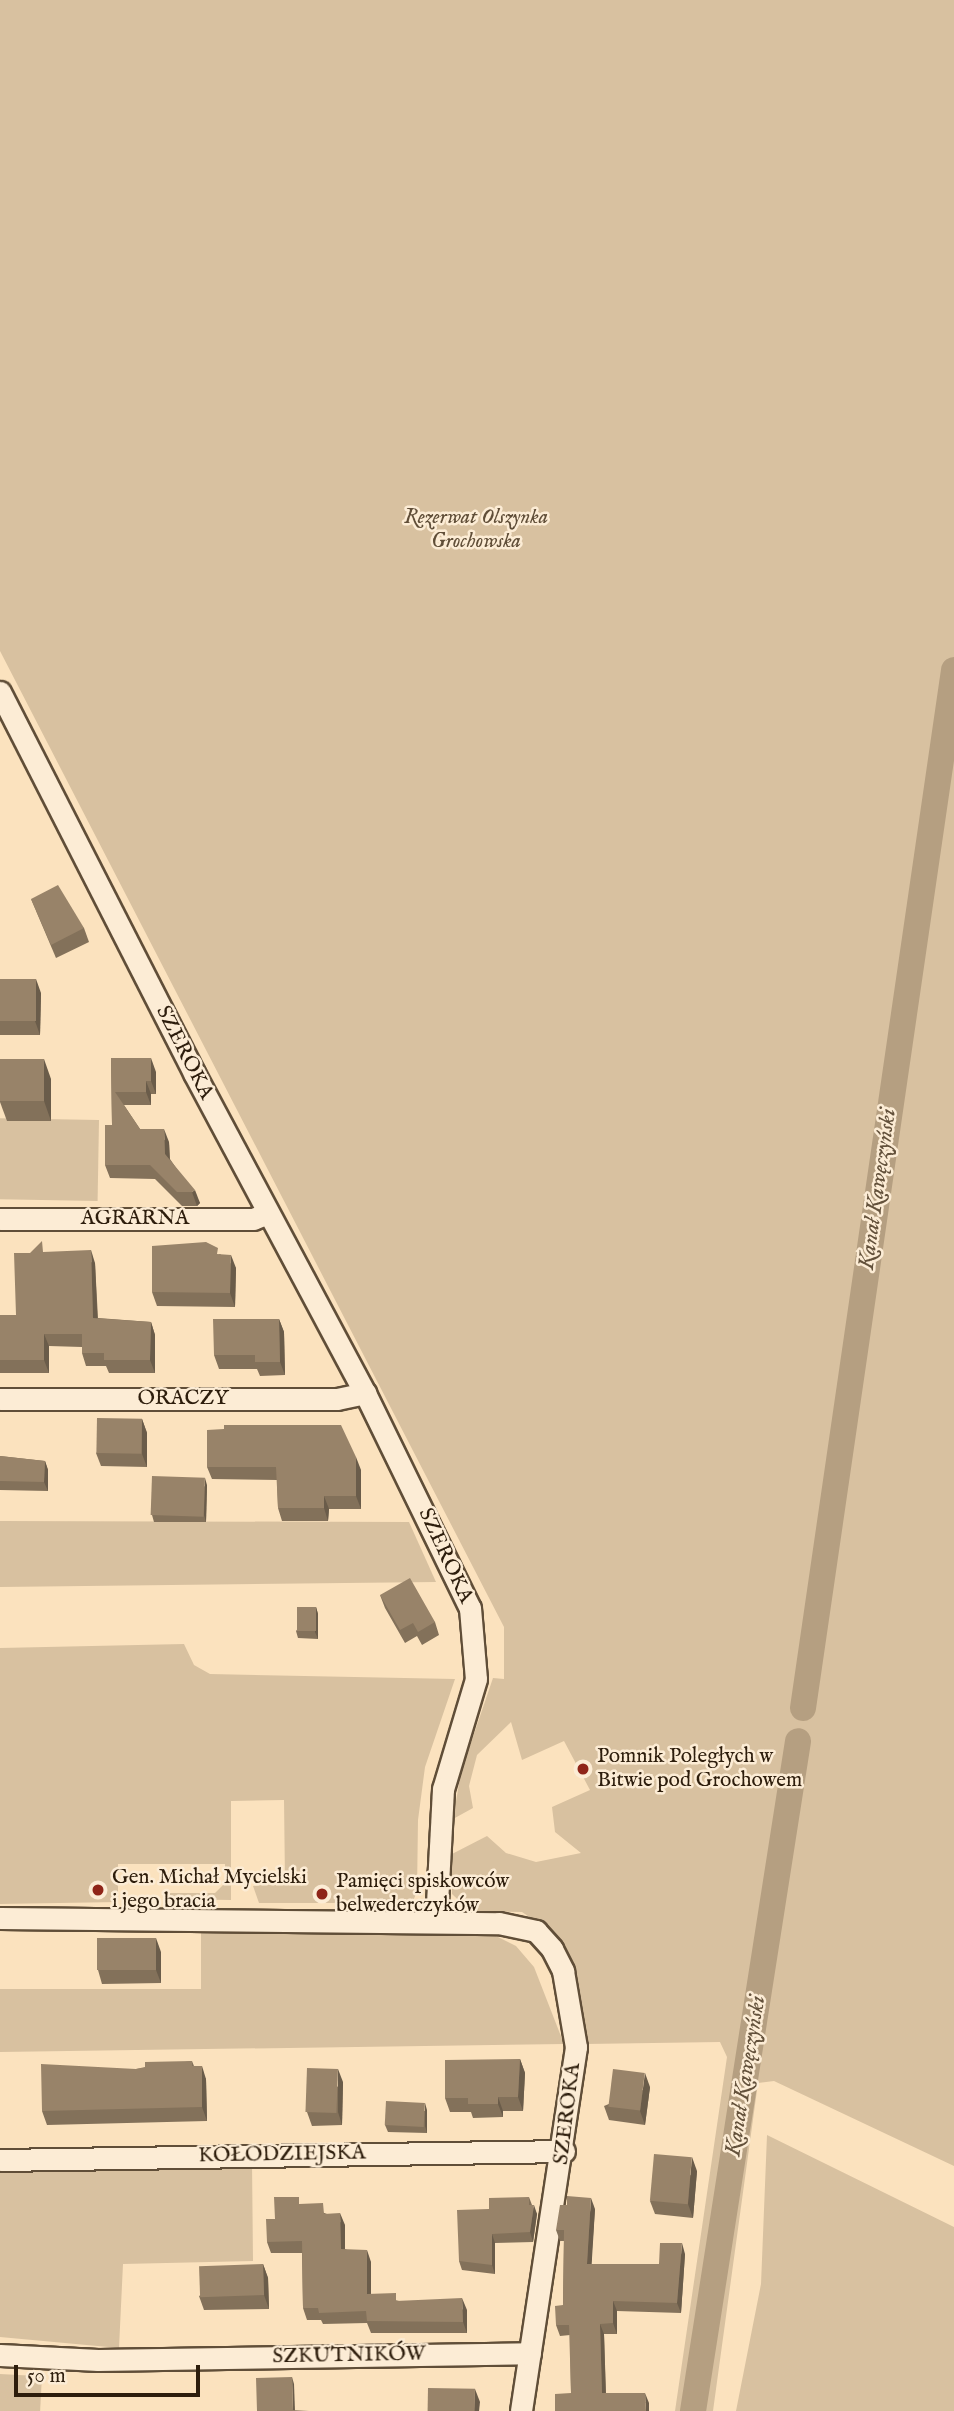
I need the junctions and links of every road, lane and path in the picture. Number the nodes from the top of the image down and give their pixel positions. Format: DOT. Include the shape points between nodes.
graph roads {
  1 [pos="0,692"];
  2 [pos="268,1213"];
  3 [pos="0,1219"];
  4 [pos="365,1393"];
  5 [pos="0,1399"];
  6 [pos="0,1918"];
  7 [pos="436,1922"];
  8 [pos="564,2151"];
  9 [pos="0,2160"];
  10 [pos="530,2353"];
  11 [pos="0,2355"];
  12 [pos="521,2411"];
  1 -- 2 [label="street, SZEROKA"];
  2 -- 3 [label="street, AGRARNA" via="240,1219"];
  2 -- 4 [label="street, SZEROKA"];
  4 -- 5 [label="street, ORACZY" via="337,1399"];
  4 -- 7 [label="street, SZEROKA" via="462,1586 475,1632 474,1693 443,1789"];
  6 -- 7 [label="street"];
  7 -- 8 [label="street, SZEROKA" via="521,1927 536,1931 552,1949 563,1971 576,2048"];
  8 -- 9 [label="street, KOŁODZIEJSKA"];
  8 -- 10 [label="street, SZEROKA"];
  10 -- 11 [label="street, SZKUTNIKÓW" via="110,2360"];
  10 -- 12 [label="street, SZEROKA"];
}
